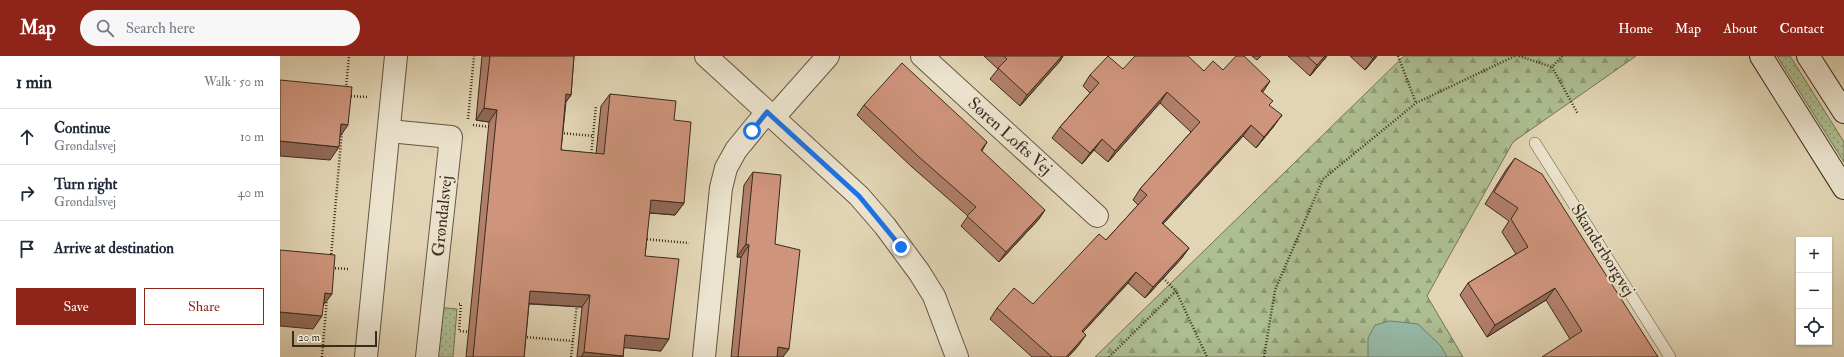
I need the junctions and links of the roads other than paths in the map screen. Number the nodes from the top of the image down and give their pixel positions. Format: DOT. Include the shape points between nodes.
graph roads {
  1 [pos="396,56"];
  2 [pos="706,56"];
  3 [pos="828,56"];
  4 [pos="922,56"];
  5 [pos="1761,56"];
  6 [pos="1808,56"];
  7 [pos="1844,112"];
  8 [pos="770,115"];
  9 [pos="389,131"];
  10 [pos="1535,144"];
  11 [pos="1844,188"];
  12 [pos="1097,216"];
  13 [pos="366,357"];
  14 [pos="427,357"];
  15 [pos="704,357"];
  16 [pos="957,357"];
  17 [pos="1670,357"];
  1 -- 9 [label="street"];
  2 -- 8 [label="street"];
  3 -- 8 [label="street"];
  4 -- 12 [label="street, Søren Lofts Vej"];
  5 -- 11 [label="street"];
  6 -- 7 [label="street"];
  8 -- 15 [label="street" via="736,150 726,168 721,188"];
  8 -- 16 [label="street" via="859,196 885,226 934,296"];
  9 -- 13 [label="street"];
  9 -- 14 [label="street, Grøndalsvej" via="451,137"];
  10 -- 17 [label="lane, Skanderborgvej"];
}
